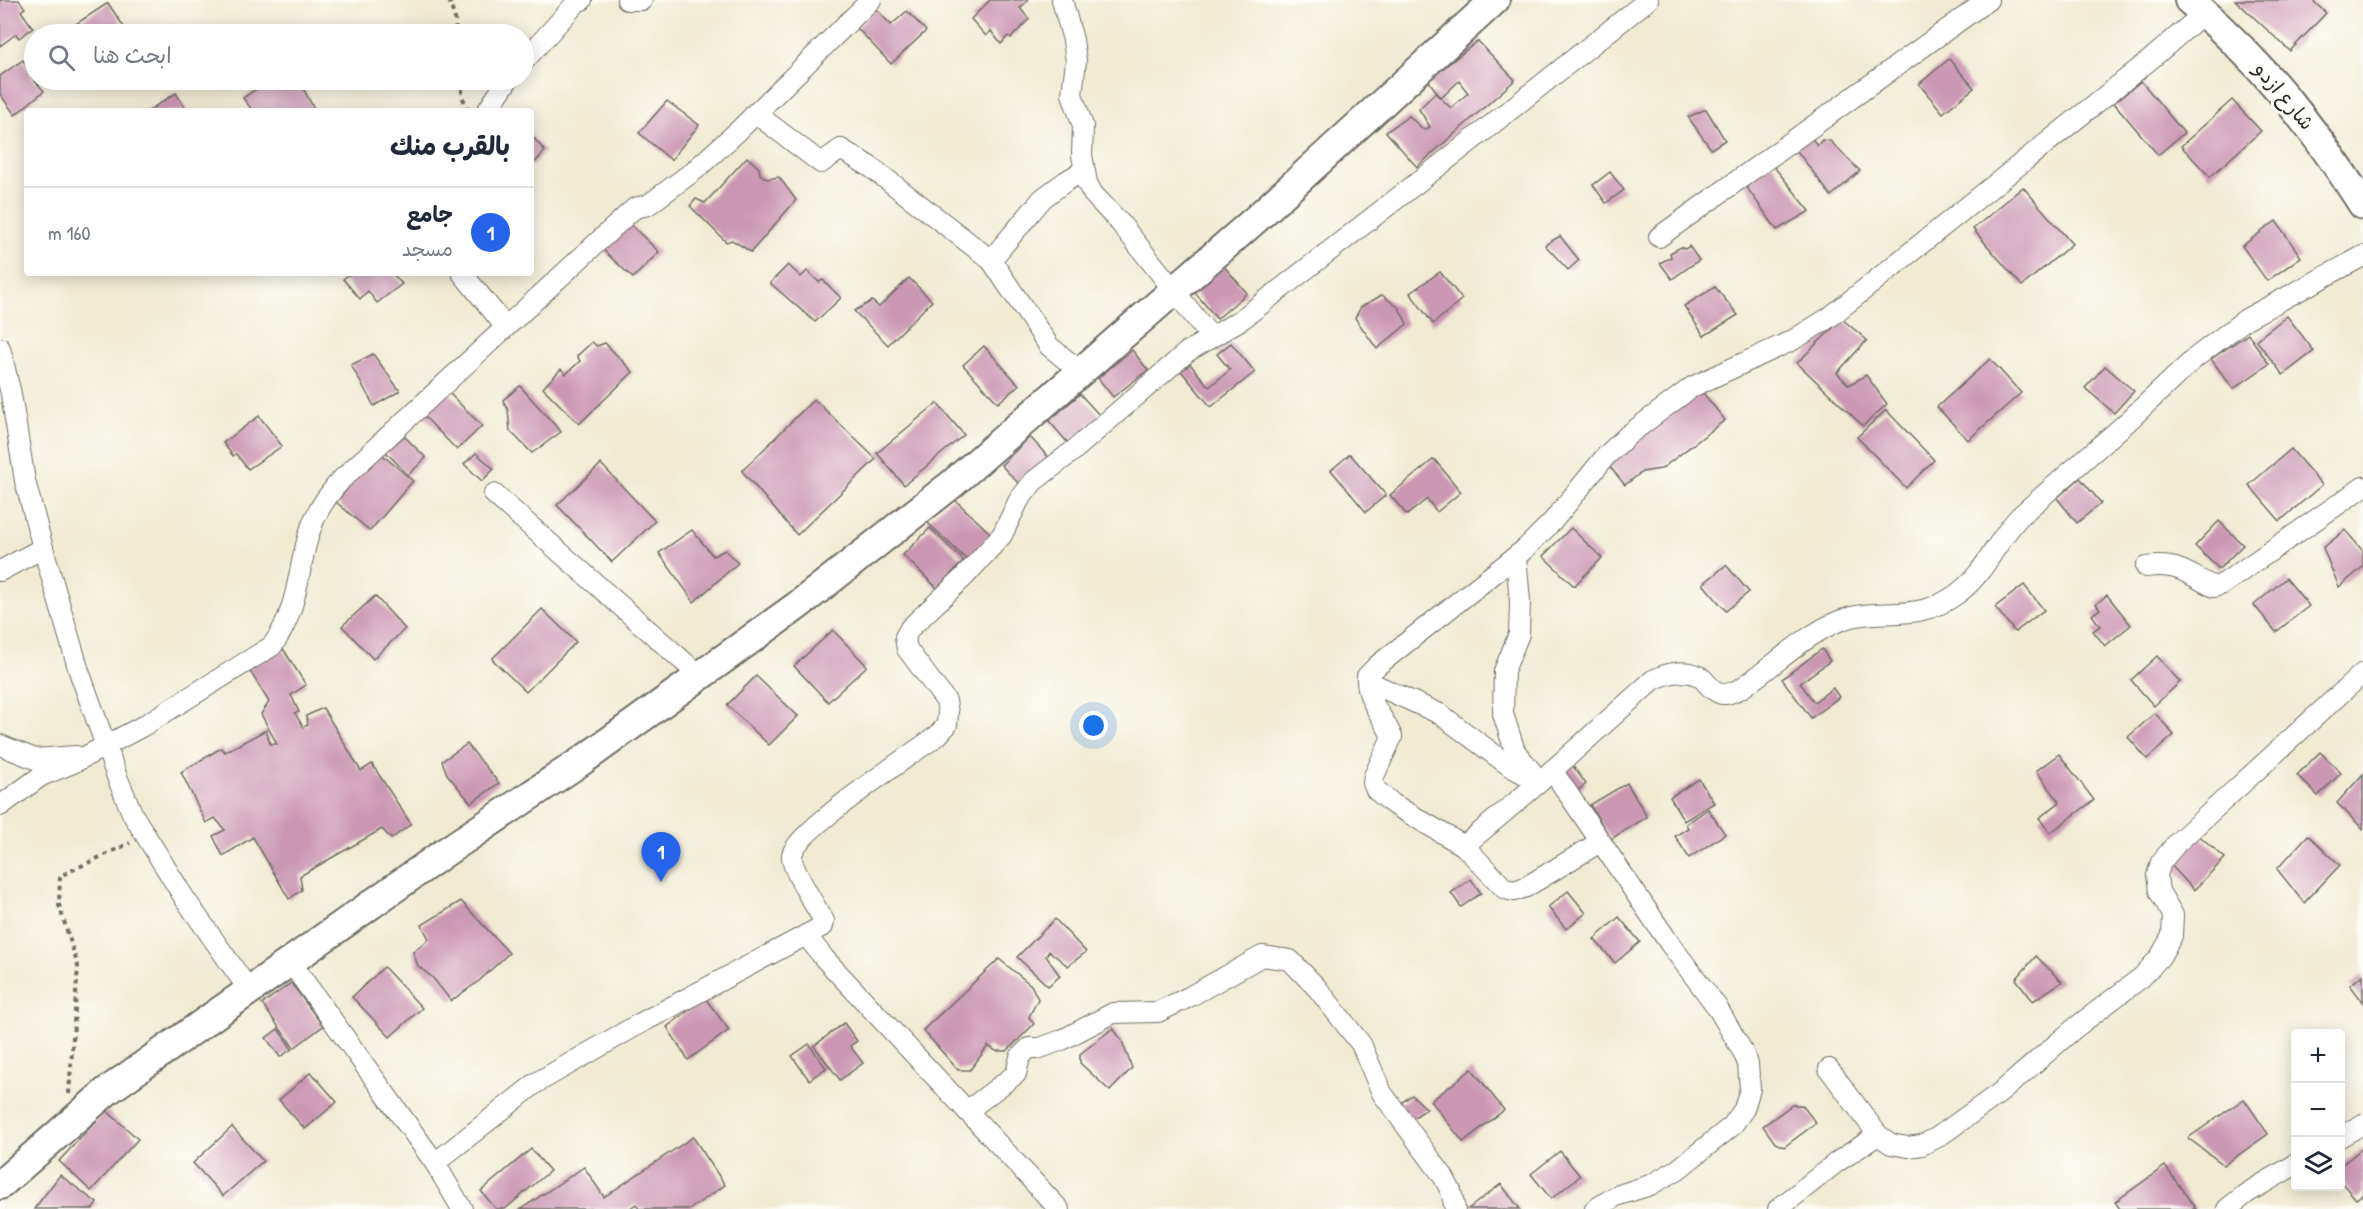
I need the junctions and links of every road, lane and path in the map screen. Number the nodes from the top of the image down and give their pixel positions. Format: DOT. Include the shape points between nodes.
graph roads {
  1 [pos="449,0"];
  2 [pos="582,0"];
  3 [pos="627,0"];
  4 [pos="642,0"];
  5 [pos="871,0"];
  6 [pos="1062,0"];
  7 [pos="1495,0"];
  8 [pos="1648,0"];
  9 [pos="1988,0"];
  10 [pos="2196,6"];
  11 [pos="454,24"];
  12 [pos="534,50"];
  13 [pos="462,90"];
  14 [pos="501,90"];
  15 [pos="468,108"];
  16 [pos="489,108"];
  17 [pos="755,113"];
  18 [pos="1083,171"];
  19 [pos="2363,204"];
  20 [pos="1659,237"];
  21 [pos="2363,256"];
  22 [pos="992,260"];
  23 [pos="464,276"];
  24 [pos="1174,291"];
  25 [pos="505,326"];
  26 [pos="1210,337"];
  27 [pos="0,348"];
  28 [pos="1081,372"];
  29 [pos="2363,487"];
  30 [pos="494,494"];
  31 [pos="43,548"];
  32 [pos="1516,557"];
  33 [pos="2145,567"];
  34 [pos="0,571"];
  35 [pos="2363,673"];
  36 [pos="700,676"];
  37 [pos="1367,681"];
  38 [pos="0,745"];
  39 [pos="106,746"];
  40 [pos="87,756"];
  41 [pos="1546,776"];
  42 [pos="0,806"];
  43 [pos="146,835"];
  44 [pos="1600,842"];
  45 [pos="1464,846"];
  46 [pos="806,935"];
  47 [pos="289,960"];
  48 [pos="249,990"];
  49 [pos="1829,1068"];
  50 [pos="967,1111"];
  51 [pos="2363,1124"];
  52 [pos="67,1125"];
  53 [pos="2345,1134"];
  54 [pos="1878,1135"];
  55 [pos="435,1163"];
  56 [pos="2291,1166"];
  57 [pos="0,1185"];
  58 [pos="462,1209"];
  59 [pos="1059,1209"];
  60 [pos="1455,1209"];
  61 [pos="1594,1209"];
  62 [pos="1778,1209"];
  63 [pos="2227,1209"];
  1 -- 11 [label="path"];
  2 -- 12 [label="street"];
  3 -- 4 [label="street"];
  5 -- 17 [label="street"];
  6 -- 18 [label="street" via="1075,50 1072,94 1083,126"];
  7 -- 24 [label="street"];
  8 -- 26 [label="street" via="1242,319"];
  9 -- 20 [label="street"];
  10 -- 19 [label="street, شارع ازدو" via="2267,73 2313,129"];
  10 -- 32 [label="street" via="2151,59 1830,317 1793,340 1692,387 1628,435"];
  13 -- 15 [label="path"];
  14 -- 16 [label="street"];
  17 -- 22 [label="street" via="821,163 841,149 872,168"];
  17 -- 25 [label="street" via="695,170 648,205 635,208"];
  18 -- 22 [label="street" via="1043,198"];
  18 -- 24 [label="street" via="1093,194"];
  21 -- 41 [label="street" via="2246,319 2194,358 2019,516 1975,580 1949,600 1925,611 1857,616 1838,622 1740,689 1726,694 1712,689 1700,676 1684,672 1666,674 1653,680"];
  22 -- 28 [label="street" via="1049,346"];
  23 -- 25 [label="street"];
  24 -- 26 [label="street"];
  24 -- 28 [label="street"];
  25 -- 39 [label="street" via="325,497 313,522 291,613 272,645 199,693"];
  26 -- 46 [label="street" via="1034,481 1019,500 1002,535 910,628 904,637 907,649 946,701 947,724 937,736 863,789 797,844 792,855 794,866 825,924"];
  27 -- 31 [label="street" via="25,481"];
  28 -- 36 [label="street" via="952,484"];
  29 -- 33 [label="street" via="2223,584 2214,587 2177,567"];
  30 -- 36 [label="street"];
  31 -- 34 [label="street"];
  31 -- 39 [label="street"];
  32 -- 37 [label="street" via="1378,665"];
  32 -- 41 [label="street" via="1518,634 1504,671 1503,714 1515,751"];
  35 -- 54 [label="street" via="2161,862 2157,875 2159,891 2173,915 2172,936 2142,977 2001,1092 1938,1137 1908,1147 1891,1144"];
  36 -- 47 [label="street"];
  37 -- 41 [label="street" via="1440,714 1511,767"];
  37 -- 45 [label="street" via="1373,705 1386,721 1392,737 1374,776 1376,790"];
  38 -- 40 [label="street" via="35,759"];
  39 -- 40 [label="street"];
  39 -- 43 [label="street" via="133,815"];
  40 -- 42 [label="street" via="41,776"];
  41 -- 44 [label="street"];
  41 -- 45 [label="street"];
  43 -- 48 [label="street"];
  43 -- 52 [label="path" via="60,876 59,905 78,966"];
  44 -- 45 [label="street" via="1514,891 1505,889"];
  44 -- 61 [label="street" via="1717,1007 1743,1052 1751,1076 1744,1109 1732,1126 1677,1170"];
  46 -- 50 [label="street"];
  46 -- 55 [label="street" via="536,1083"];
  47 -- 48 [label="street"];
  47 -- 55 [label="street"];
  48 -- 52 [label="street" via="107,1091"];
  49 -- 54 [label="street"];
  50 -- 59 [label="street"];
  50 -- 60 [label="street" via="1016,1074 1020,1057 1029,1048 1062,1040 1113,1013 1158,1012 1262,957 1290,960 1362,1044 1382,1093 1443,1176"];
  51 -- 53 [label="street"];
  52 -- 57 [label="street"];
  54 -- 62 [label="street"];
  55 -- 58 [label="street"];
  56 -- 63 [label="street"];
}
